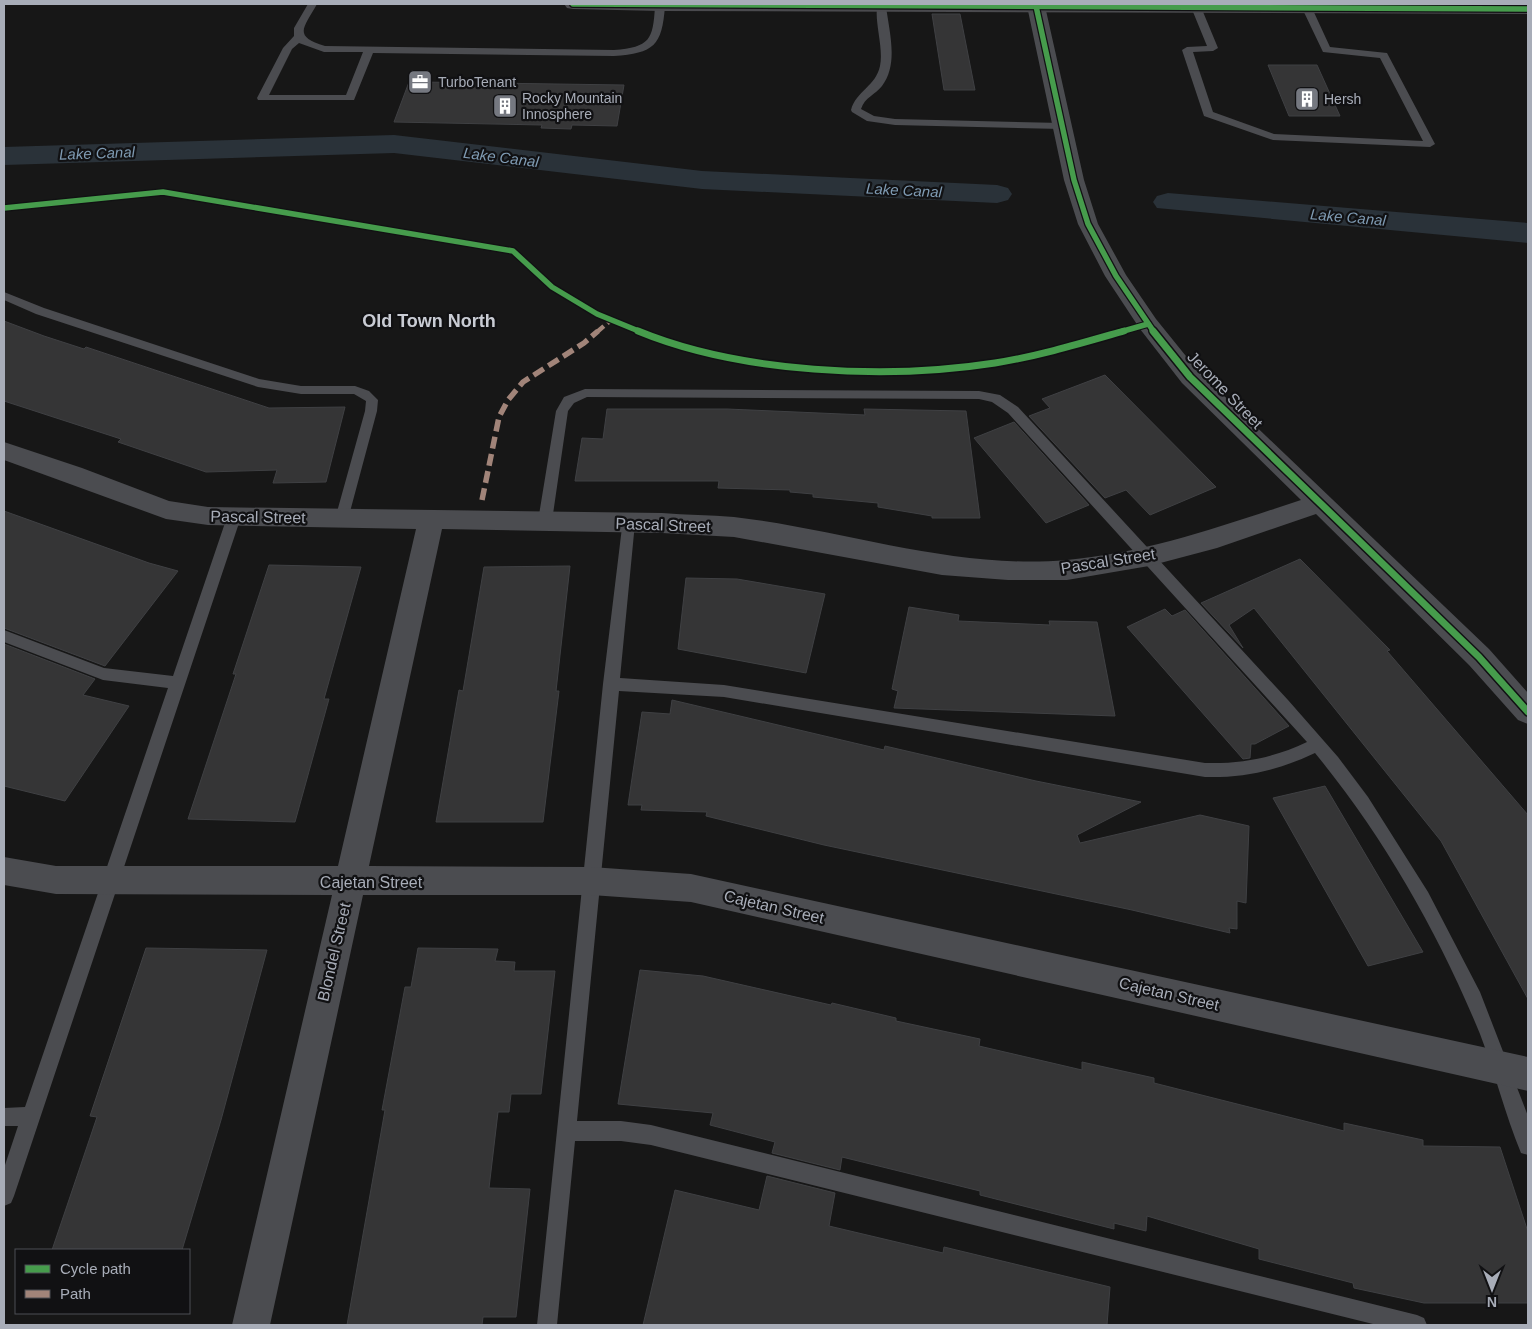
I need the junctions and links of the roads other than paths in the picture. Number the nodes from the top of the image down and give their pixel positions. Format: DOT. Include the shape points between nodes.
graph roads {
  1 [pos="312,4"];
  2 [pos="573,4"];
  3 [pos="660,6"];
  4 [pos="881,6"];
  5 [pos="1036,6"];
  6 [pos="1196,7"];
  7 [pos="1307,8"];
  8 [pos="1528,9"];
  9 [pos="299,37"];
  10 [pos="369,50"];
  11 [pos="1062,126"];
  12 [pos="4,296"];
  13 [pos="4,451"];
  14 [pos="1320,503"];
  15 [pos="234,517"];
  16 [pos="342,519"];
  17 [pos="431,520"];
  18 [pos="545,522"];
  19 [pos="628,523"];
  20 [pos="1149,556"];
  21 [pos="4,636"];
  22 [pos="178,683"];
  23 [pos="611,684"];
  24 [pos="1528,712"];
  25 [pos="1318,744"];
  26 [pos="4,871"];
  27 [pos="111,881"];
  28 [pos="591,881"];
  29 [pos="350,882"];
  30 [pos="1515,1072"];
  31 [pos="31,1116"];
  32 [pos="4,1117"];
  33 [pos="566,1131"];
  34 [pos="1528,1146"];
  35 [pos="4,1196"];
  36 [pos="250,1325"];
  37 [pos="547,1325"];
  38 [pos="1417,1325"];
  1 -- 9 [label="lane" via="299,28"];
  2 -- 3 [label="main road"];
  3 -- 4 [label="main road"];
  3 -- 10 [label="lane" via="659,33 654,41 639,50 627,52"];
  4 -- 5 [label="main road"];
  4 -- 11 [label="lane" via="887,68 877,85 858,100 856,110 870,119 895,122"];
  5 -- 6 [label="main road"];
  5 -- 11 [label="street, Jerome Street"];
  6 -- 7 [label="main road"];
  6 -- 7 [label="lane" via="1213,48 1187,50 1208,114 1273,137 1430,144 1384,55 1326,50"];
  7 -- 8 [label="main road"];
  9 -- 10 [label="lane" via="304,43 324,49"];
  9 -- 10 [label="lane" via="288,48 262,98 350,98"];
  11 -- 14 [label="street, Jerome Street" via="1088,224 1116,276 1148,324 1190,377"];
  12 -- 16 [label="lane" via="40,311 258,383 301,390 355,390 365,394 372,400 371,411"];
  13 -- 15 [label="street, Pascal Street" via="166,510"];
  14 -- 20 [label="street, Pascal Street" via="1217,538"];
  14 -- 24 [label="street, Jerome Street" via="1479,657"];
  15 -- 16 [label="street, Pascal Street"];
  15 -- 22 [label="lane"];
  16 -- 17 [label="street, Pascal Street"];
  17 -- 18 [label="street, Pascal Street"];
  17 -- 29 [label="street, Blondel Street"];
  18 -- 19 [label="street, Pascal Street"];
  18 -- 20 [label="lane" via="562,411 569,400 585,393 979,394 996,398 1013,410"];
  19 -- 20 [label="street, Pascal Street" via="734,528 942,565 1008,570 1067,570"];
  19 -- 23 [label="lane"];
  20 -- 25 [label="lane"];
  21 -- 22 [label="lane" via="103,674"];
  22 -- 27 [label="lane"];
  23 -- 25 [label="lane" via="724,690 1205,770 1261,768"];
  23 -- 28 [label="lane"];
  25 -- 30 [label="lane" via="1361,799 1398,856"];
  26 -- 27 [label="street, Cajetan Street" via="56,880"];
  27 -- 29 [label="street, Cajetan Street"];
  27 -- 31 [label="lane"];
  28 -- 29 [label="street, Cajetan Street"];
  28 -- 30 [label="street, Cajetan Street" via="691,888"];
  28 -- 33 [label="lane"];
  29 -- 36 [label="street, Blondel Street"];
  30 -- 34 [label="lane"];
  31 -- 32 [label="lane"];
  31 -- 35 [label="lane"];
  33 -- 37 [label="lane"];
  33 -- 38 [label="lane" via="621,1131 651,1135"];
}
